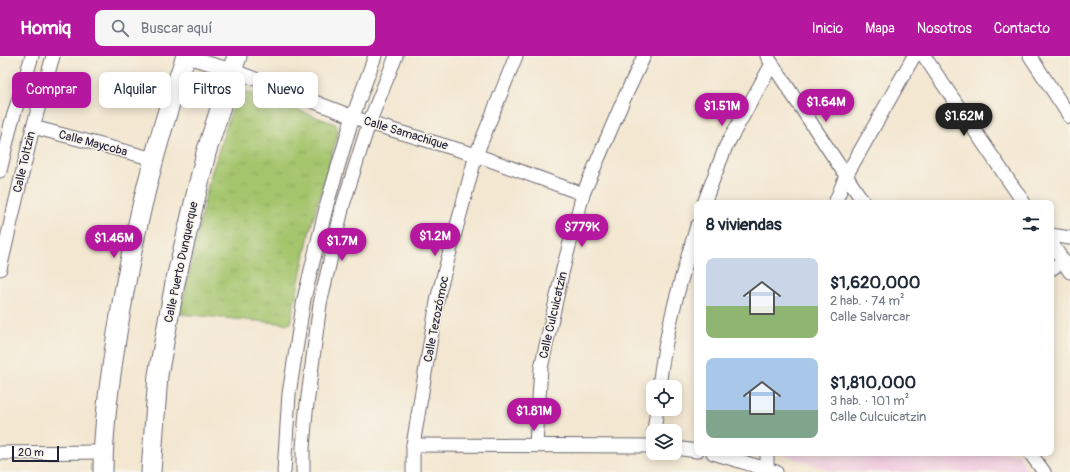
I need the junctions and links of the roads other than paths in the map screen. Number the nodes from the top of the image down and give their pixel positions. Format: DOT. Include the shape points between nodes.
graph roads {
  1 [pos="32,56"];
  2 [pos="53,56"];
  3 [pos="185,56"];
  4 [pos="375,56"];
  5 [pos="396,56"];
  6 [pos="516,56"];
  7 [pos="644,56"];
  8 [pos="914,56"];
  9 [pos="924,56"];
  10 [pos="1030,56"];
  11 [pos="769,60"];
  12 [pos="234,63"];
  13 [pos="353,116"];
  14 [pos="1070,117"];
  15 [pos="369,123"];
  16 [pos="33,127"];
  17 [pos="476,155"];
  18 [pos="154,159"];
  19 [pos="0,171"];
  20 [pos="846,176"];
  21 [pos="583,194"];
  22 [pos="705,200"];
  23 [pos="836,200"];
  24 [pos="862,200"];
  25 [pos="1022,200"];
  26 [pos="1054,235"];
  27 [pos="694,236"];
  28 [pos="1070,238"];
  29 [pos="1054,246"];
  30 [pos="1067,266"];
  31 [pos="1054,268"];
  32 [pos="0,269"];
  33 [pos="660,380"];
  34 [pos="536,444"];
  35 [pos="413,445"];
  36 [pos="646,445"];
  37 [pos="682,449"];
  38 [pos="694,451"];
  39 [pos="0,452"];
  40 [pos="103,452"];
  41 [pos="723,456"];
  42 [pos="768,456"];
  43 [pos="1032,456"];
  44 [pos="772,471"];
  45 [pos="103,472"];
  46 [pos="151,472"];
  47 [pos="284,472"];
  48 [pos="303,472"];
  49 [pos="412,472"];
  50 [pos="1044,472"];
  1 -- 19 [label="street, Calle Toltzin" via="11,124"];
  2 -- 16 [label="street, Calle Toltzin"];
  3 -- 12 [label="street, Calle Samachique"];
  3 -- 18 [label="main road"];
  4 -- 13 [label="street"];
  5 -- 15 [label="street"];
  6 -- 17 [label="street, Calle Tezozómoc"];
  7 -- 21 [label="street, Calle Culcuicatzin"];
  8 -- 20 [label="street"];
  9 -- 25 [label="street"];
  10 -- 14 [label="street"];
  11 -- 20 [label="street"];
  11 -- 22 [label="street" via="726,146"];
  12 -- 13 [label="street, Calle Samachique"];
  12 -- 46 [label="main road, Calle Puerto Dunquerque" via="206,153 176,283 158,375"];
  13 -- 15 [label="street, Calle Samachique"];
  13 -- 47 [label="street" via="327,204 304,299 289,394"];
  15 -- 17 [label="street, Calle Samachique"];
  15 -- 48 [label="street" via="343,205 320,304 303,441"];
  16 -- 18 [label="street, Calle Maycoba"];
  16 -- 32 [label="street, Calle Toltzin"];
  17 -- 21 [label="street, Calle Samachique"];
  17 -- 35 [label="street, Calle Tezozómoc" via="438,296"];
  18 -- 40 [label="main road" via="127,275 111,372"];
  20 -- 23 [label="street"];
  20 -- 24 [label="street"];
  21 -- 34 [label="street, Calle Culcuicatzin" via="541,368"];
  26 -- 28 [label="street"];
  27 -- 33 [label="street" via="681,279 662,359"];
  29 -- 30 [label="street"];
  30 -- 31 [label="street"];
  34 -- 35 [label="street"];
  34 -- 36 [label="street"];
  35 -- 49 [label="street, Calle Tezozómoc"];
  37 -- 38 [label="street"];
  39 -- 40 [label="street"];
  40 -- 45 [label="main road"];
  41 -- 44 [label="street"];
  42 -- 44 [label="street"];
  43 -- 50 [label="street"];
}
